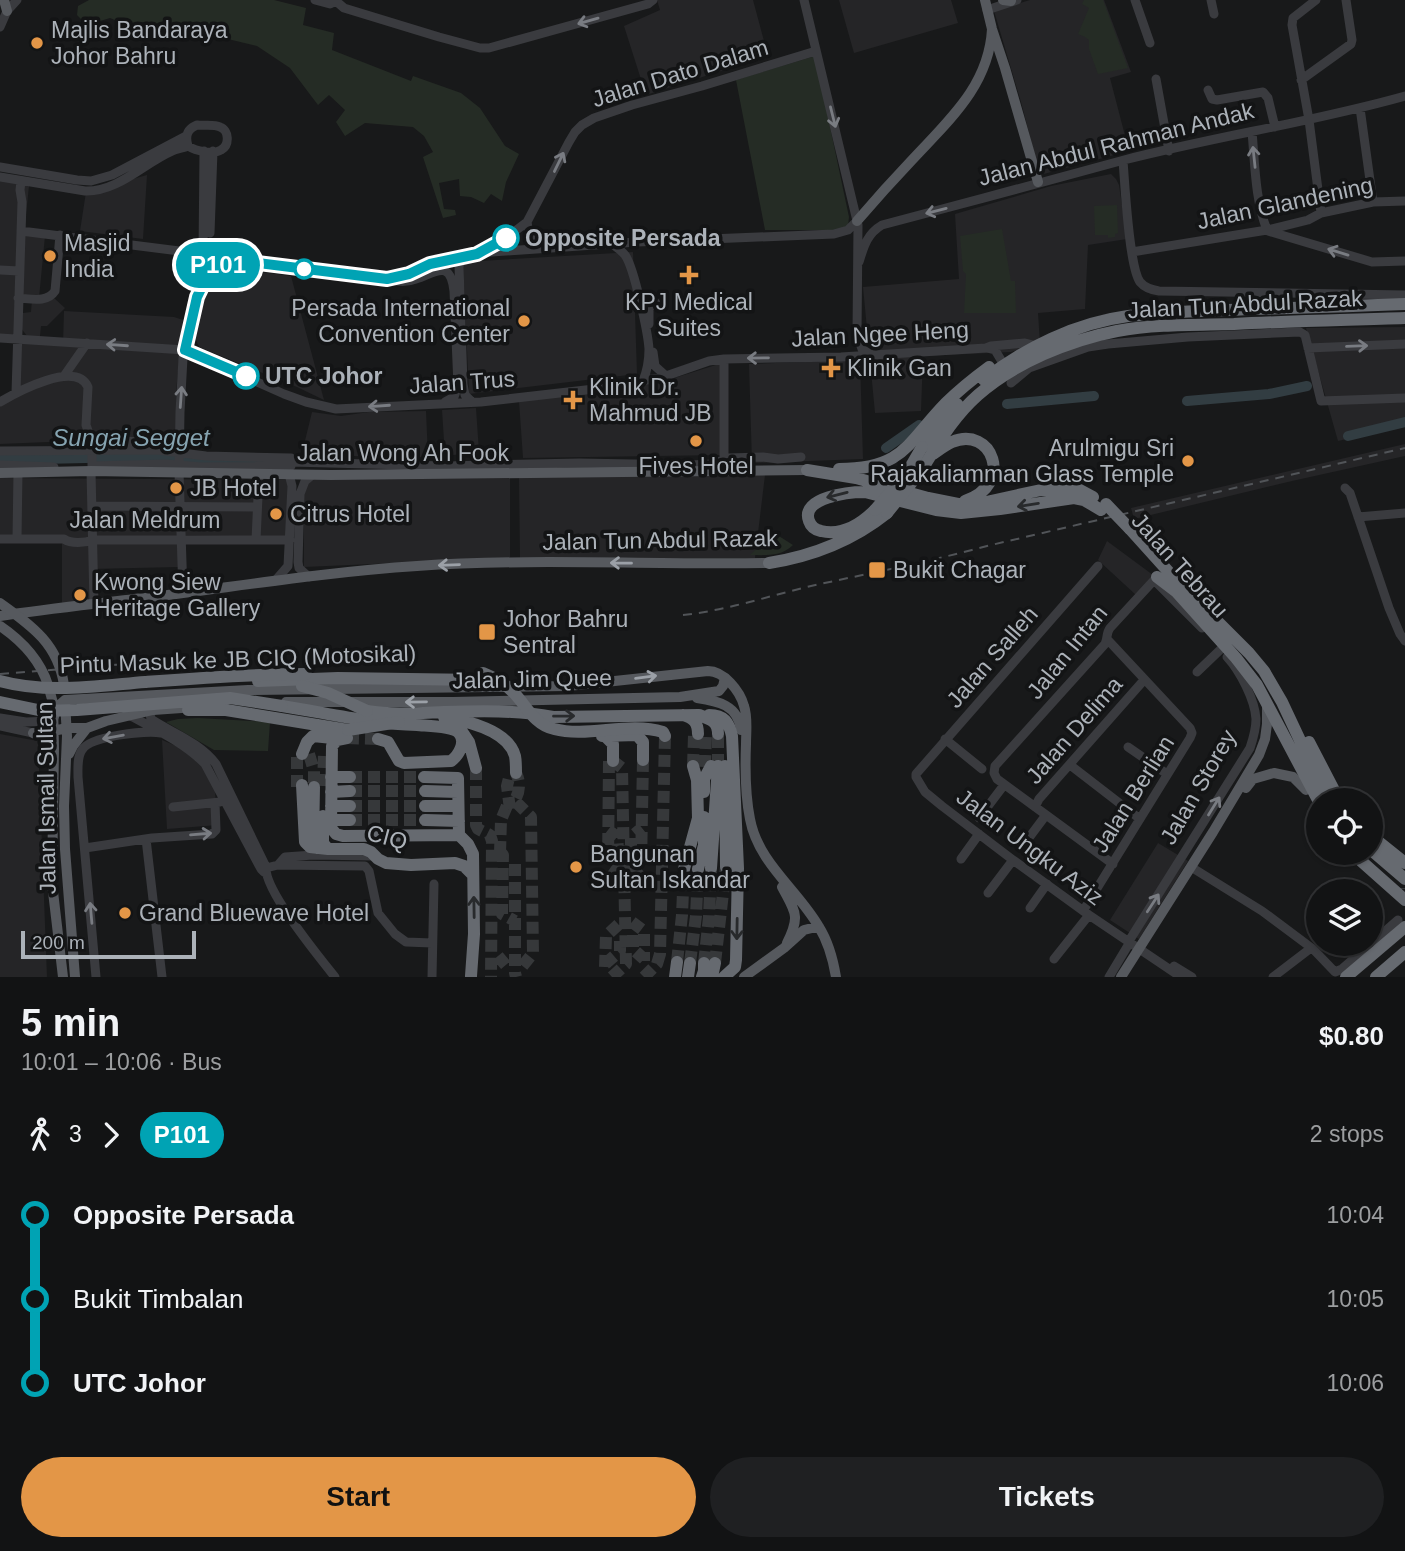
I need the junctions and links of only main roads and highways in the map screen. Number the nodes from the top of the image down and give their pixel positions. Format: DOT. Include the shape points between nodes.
graph roads {
  1 [pos="986,5"];
  2 [pos="992,29"];
  3 [pos="988,58"];
  4 [pos="1002,59"];
  5 [pos="1038,183"];
  6 [pos="857,221"];
  7 [pos="1405,304"];
  8 [pos="1405,318"];
  9 [pos="1037,346"];
  10 [pos="926,452"];
  11 [pos="884,463"];
  12 [pos="807,470"];
  13 [pos="0,472"];
  14 [pos="870,481"];
  15 [pos="883,497"];
  16 [pos="955,503"];
  17 [pos="1104,507"];
  18 [pos="881,511"];
  19 [pos="1126,530"];
  20 [pos="769,563"];
  21 [pos="1155,578"];
  22 [pos="1178,593"];
  23 [pos="1191,601"];
  24 [pos="0,603"];
  25 [pos="0,616"];
  26 [pos="0,626"];
  27 [pos="724,678"];
  28 [pos="0,681"];
  29 [pos="258,681"];
  30 [pos="0,689"];
  31 [pos="65,691"];
  32 [pos="680,697"];
  33 [pos="106,698"];
  34 [pos="190,701"];
  35 [pos="0,702"];
  36 [pos="1282,702"];
  37 [pos="1266,703"];
  38 [pos="745,707"];
  39 [pos="0,710"];
  40 [pos="732,710"];
  41 [pos="692,715"];
  42 [pos="106,721"];
  43 [pos="53,726"];
  44 [pos="33,727"];
  45 [pos="67,728"];
  46 [pos="87,728"];
  47 [pos="604,736"];
  48 [pos="665,736"];
  49 [pos="331,738"];
  50 [pos="378,739"];
  51 [pos="54,748"];
  52 [pos="324,753"];
  53 [pos="303,755"];
  54 [pos="66,758"];
  55 [pos="640,760"];
  56 [pos="611,761"];
  57 [pos="1298,763"];
  58 [pos="475,766"];
  59 [pos="707,771"];
  60 [pos="513,773"];
  61 [pos="350,777"];
  62 [pos="424,777"];
  63 [pos="316,786"];
  64 [pos="1312,788"];
  65 [pos="1322,788"];
  66 [pos="1332,788"];
  67 [pos="1306,790"];
  68 [pos="350,791"];
  69 [pos="425,791"];
  70 [pos="458,792"];
  71 [pos="331,806"];
  72 [pos="350,806"];
  73 [pos="425,806"];
  74 [pos="458,806"];
  75 [pos="331,820"];
  76 [pos="350,820"];
  77 [pos="425,820"];
  78 [pos="459,821"];
  79 [pos="459,835"];
  80 [pos="1383,845"];
  81 [pos="321,849"];
  82 [pos="1383,860"];
  83 [pos="1405,863"];
  84 [pos="1369,865"];
  85 [pos="1194,866"];
  86 [pos="726,867"];
  87 [pos="705,868"];
  88 [pos="684,869"];
  89 [pos="473,876"];
  90 [pos="1405,878"];
  91 [pos="781,885"];
  92 [pos="1405,898"];
  93 [pos="810,923"];
  94 [pos="1402,928"];
  95 [pos="1137,946"];
  96 [pos="784,948"];
  97 [pos="1405,952"];
  98 [pos="1405,961"];
  99 [pos="68,976"];
  100 [pos="472,976"];
  101 [pos="675,977"];
  102 [pos="688,977"];
  103 [pos="702,977"];
  104 [pos="712,977"];
  105 [pos="724,977"];
  106 [pos="744,977"];
  107 [pos="831,977"];
  108 [pos="836,977"];
  109 [pos="1124,977"];
  110 [pos="1346,977"];
  111 [pos="1358,977"];
  112 [pos="1376,977"];
  113 [pos="1386,977"];
  1 -- 2 [label="main road"];
  2 -- 3 [label="main road"];
  2 -- 4 [label="main road"];
  3 -- 4 [label="main road"];
  3 -- 6 [label="main road" via="958,110"];
  4 -- 5 [label="main road"];
  7 -- 9 [label="highway, Jalan Tun Abdul Razak" via="1129,316 1077,329"];
  8 -- 10 [label="highway, Jalan Tun Abdul Razak" via="1189,331 1161,327 1098,335 1038,357 988,387"];
  9 -- 10 [label="highway, Jalan Tun Abdul Razak" via="1000,367 973,390 937,426"];
  9 -- 11 [label="highway" via="1001,360 962,388 910,445"];
  10 -- 16 [label="highway" via="963,439 983,445 989,452 994,470 987,488"];
  10 -- 18 [label="highway, Jalan Tun Abdul Razak, bridge"];
  10 -- 18 [label="highway, Jalan Tun Abdul Razak, bridge" via="920,471"];
  11 -- 12 [label="highway" via="857,469"];
  11 -- 14 [label="highway"];
  12 -- 13 [label="main road, Jalan Wong Ah Fook" via="725,466 259,475 92,457"];
  12 -- 14 [label="highway, Jalan Tebrau"];
  14 -- 15 [label="highway"];
  14 -- 16 [label="highway, Jalan Tebrau"];
  17 -- 15 [label="highway, Jalan Tebrau, one-way" via="1074,498 971,513"];
  15 -- 18 [label="highway, Jalan Tebrau, one-way" via="854,492 830,496 808,512 809,523 816,529 836,533"];
  16 -- 17 [label="highway, Jalan Tebrau" via="970,505 1041,490 1078,489"];
  17 -- 19 [label="highway, Jalan Tebrau"];
  18 -- 20 [label="highway, Jalan Tun Abdul Razak" via="844,542"];
  19 -- 22 [label="highway, Jalan Tebrau"];
  19 -- 23 [label="highway, Jalan Tebrau"];
  20 -- 25 [label="main road, Jalan Tun Abdul Razak, one-way" via="418,566"];
  21 -- 22 [label="highway"];
  22 -- 23 [label="highway, Jalan Tebrau"];
  23 -- 36 [label="highway, Jalan Tebrau" via="1250,653"];
  23 -- 37 [label="highway, Jalan Tebrau"];
  24 -- 31 [label="main road, Jalan Ismail Sultan, bridge" via="50,646"];
  26 -- 43 [label="main road, Jalan Ismail Sultan, bridge" via="15,636 41,667 52,703"];
  27 -- 32 [label="main road" via="719,691"];
  34 -- 27 [label="main road, Jalan Jim Quee, one-way" via="248,690 568,686 710,671"];
  27 -- 38 [label="main road"];
  28 -- 48 [label="highway, Pintu Masuk ke JB CIQ (Motosikal), bridge" via="53,688 266,674 483,673 495,677 534,718 552,729 637,729"];
  29 -- 30 [label="highway" via="69,695"];
  29 -- 41 [label="highway, one-way, bridge" via="302,686 386,714"];
  29 -- 47 [label="highway, bridge" via="480,680 501,690 528,721 550,735"];
  31 -- 33 [label="main road, Jalan Jim Quee" via="80,699"];
  31 -- 43 [label="main road"];
  31 -- 45 [label="main road, Jalan Ismail Sultan"];
  32 -- 34 [label="main road, Jalan Jim Quee, one-way"];
  32 -- 40 [label="main road" via="718,702"];
  33 -- 34 [label="main road, Jalan Jim Quee"];
  33 -- 42 [label="main road" via="96,711"];
  34 -- 35 [label="highway, bridge" via="43,711"];
  34 -- 42 [label="main road, Jalan Jim Quee"];
  34 -- 50 [label="highway, bridge" via="230,698 453,730 461,735 460,751 451,761 404,763 388,742"];
  34 -- 60 [label="highway, bridge" via="346,724 433,715 463,721 483,727 510,746 515,755"];
  36 -- 65 [label="highway, Jalan Tebrau"];
  36 -- 66 [label="highway" via="1298,720"];
  37 -- 57 [label="highway, Jalan Tebrau"];
  37 -- 85 [label="main road, Jalan Storey" via="1265,739 1259,755"];
  38 -- 40 [label="main road" via="737,704"];
  38 -- 93 [label="main road" via="752,827"];
  39 -- 58 [label="highway, bridge" via="63,717 226,710 348,730 425,722 458,728 472,749"];
  40 -- 91 [label="main road" via="741,726 741,790 748,825 756,848"];
  41 -- 41 [label="highway" via="691,723 709,734 718,728 710,719"];
  41 -- 105 [label="highway, one-way" via="718,715 729,724 732,736 738,868 736,960"];
  42 -- 46 [label="main road, Jalan Jim Quee"];
  43 -- 45 [label="main road, Jalan Jim Quee"];
  43 -- 51 [label="main road, Jalan Ismail Sultan"];
  44 -- 51 [label="main road"];
  45 -- 46 [label="main road, Jalan Jim Quee"];
  45 -- 54 [label="main road, Jalan Ismail Sultan"];
  46 -- 54 [label="main road"];
  47 -- 55 [label="highway" via="638,735 643,742"];
  47 -- 56 [label="highway"];
  49 -- 52 [label="highway"];
  49 -- 53 [label="highway" via="307,741"];
  49 -- 63 [label="highway" via="336,741"];
  51 -- 99 [label="main road, Jalan Ismail Sultan" via="52,883"];
  54 -- 99 [label="main road, Jalan Ismail Sultan"];
  57 -- 64 [label="highway, Jalan Tebrau"];
  57 -- 67 [label="highway"];
  59 -- 86 [label="highway"];
  59 -- 87 [label="highway"];
  59 -- 88 [label="highway"];
  61 -- 63 [label="highway"];
  62 -- 70 [label="highway" via="458,778"];
  63 -- 68 [label="highway"];
  63 -- 71 [label="highway"];
  63 -- 81 [label="highway"];
  63 -- 81 [label="highway" via="305,842"];
  67 -- 85 [label="main road, Jalan Storey" via="1284,774 1253,779"];
  69 -- 70 [label="highway"];
  70 -- 74 [label="highway"];
  71 -- 72 [label="highway, CIQ"];
  71 -- 75 [label="highway"];
  73 -- 74 [label="highway, CIQ"];
  74 -- 78 [label="highway"];
  75 -- 76 [label="highway, CIQ"];
  75 -- 79 [label="highway, CIQ" via="333,832 343,836"];
  77 -- 78 [label="highway, CIQ"];
  78 -- 79 [label="highway"];
  79 -- 89 [label="highway" via="473,854"];
  80 -- 83 [label="highway"];
  81 -- 89 [label="highway, CIQ" via="364,849 388,863 456,863"];
  82 -- 90 [label="highway"];
  84 -- 92 [label="highway"];
  85 -- 95 [label="main road, Jalan Storey"];
  85 -- 95 [label="main road, Jalan Storey"];
  100 -- 89 [label="highway, one-way"];
  91 -- 93 [label="main road"];
  91 -- 96 [label="main road" via="796,918"];
  93 -- 96 [label="main road"];
  93 -- 107 [label="main road" via="825,947"];
  93 -- 108 [label="main road" via="818,925 833,956"];
  94 -- 110 [label="highway"];
  94 -- 111 [label="highway"];
  95 -- 109 [label="main road, Jalan Storey"];
  96 -- 106 [label="main road"];
  97 -- 112 [label="highway"];
  98 -- 113 [label="highway"];
  101 -- 102 [label="highway" via="683,963"];
  103 -- 104 [label="highway" via="709,963"];
}
